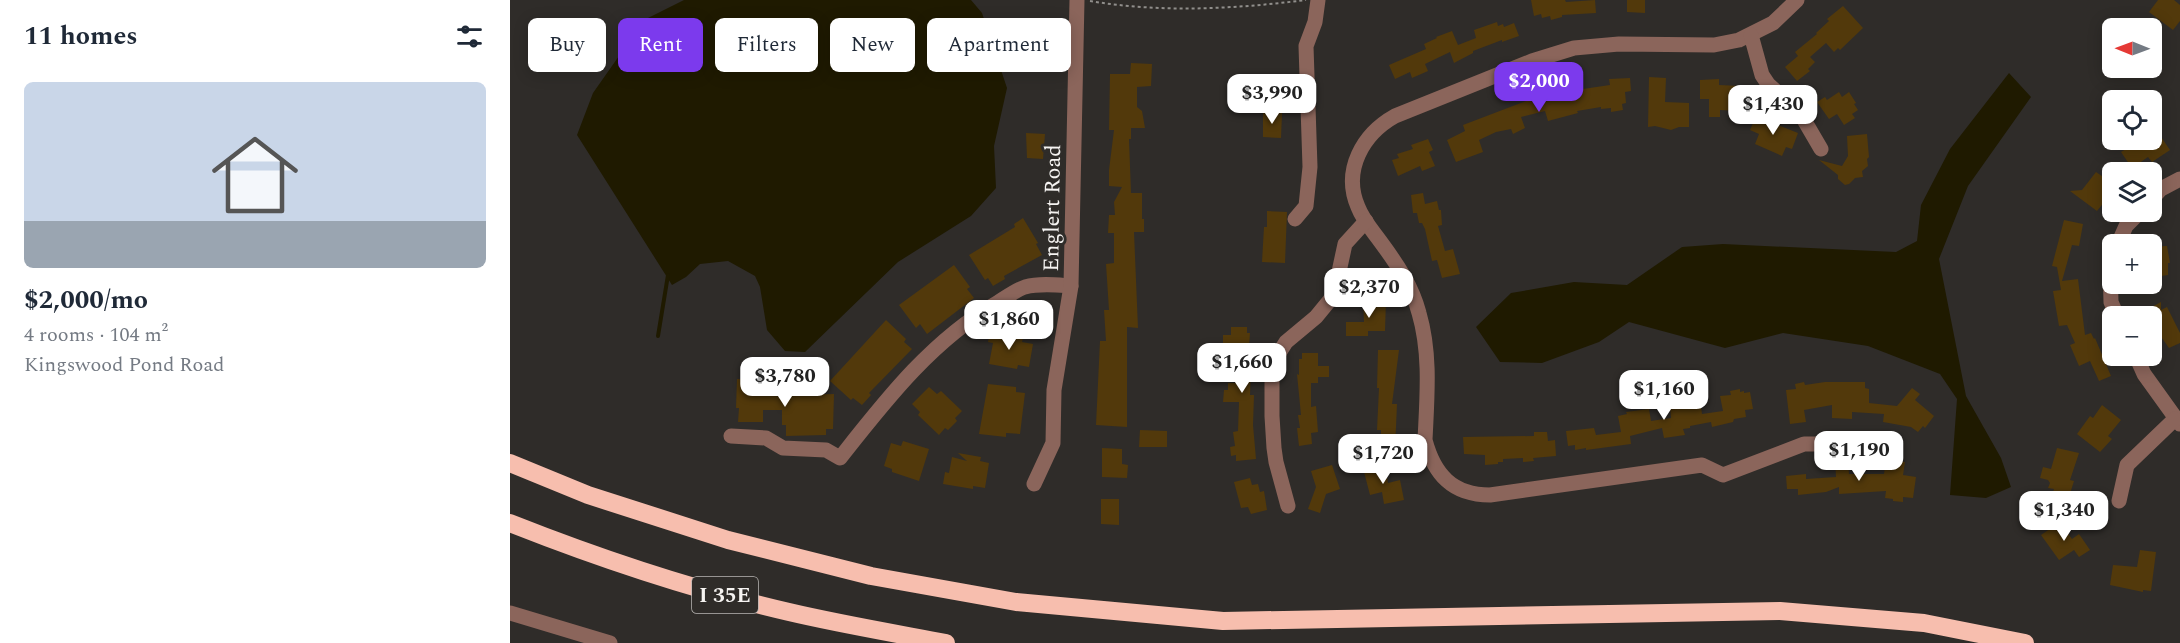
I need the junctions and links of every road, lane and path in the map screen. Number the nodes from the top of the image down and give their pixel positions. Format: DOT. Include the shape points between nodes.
graph roads {
  1 [pos="1077,0"];
  2 [pos="1087,0"];
  3 [pos="1306,0"];
  4 [pos="1318,0"];
  5 [pos="1797,0"];
  6 [pos="1751,35"];
  7 [pos="1821,149"];
  8 [pos="2180,179"];
  9 [pos="2162,188"];
  10 [pos="1295,219"];
  11 [pos="1366,221"];
  12 [pos="1071,286"];
  13 [pos="2140,366"];
  14 [pos="2177,421"];
  15 [pos="731,436"];
  16 [pos="1893,444"];
  17 [pos="510,463"];
  18 [pos="1034,484"];
  19 [pos="2119,501"];
  20 [pos="1288,506"];
  21 [pos="510,523"];
  22 [pos="510,614"];
  23 [pos="610,643"];
  24 [pos="946,643"];
  25 [pos="2025,643"];
  1 -- 12 [label="street, Englert Road"];
  2 -- 3 [label="path" via="1171,9 1252,7"];
  4 -- 10 [label="street" via="1306,46 1310,167 1306,206"];
  5 -- 6 [label="street"];
  6 -- 7 [label="street" via="1762,75 1800,113"];
  6 -- 11 [label="street" via="1714,45 1618,44 1574,48 1395,116 1371,134 1358,154 1353,192"];
  8 -- 9 [label="street"];
  11 -- 16 [label="street" via="1401,271 1419,311 1427,354 1428,453 1452,484 1470,493 1490,495 1702,465 1723,475 1804,444"];
  11 -- 20 [label="street" via="1345,244 1334,295 1316,317 1286,342 1274,361 1274,448"];
  12 -- 15 [label="street" via="1025,287 957,330 898,387 840,458 826,450 783,448 766,438"];
  12 -- 18 [label="street, Englert Road" via="1054,390 1053,443"];
  13 -- 14 [label="street"];
  14 -- 19 [label="street" via="2127,465"];
  17 -- 25 [label="highway, I 35E" via="588,495 728,540 870,576 1016,602 1224,621 1780,610 1924,623"];
  21 -- 24 [label="highway, I 35E" via="699,588 789,612"];
  22 -- 23 [label="street"];
}
